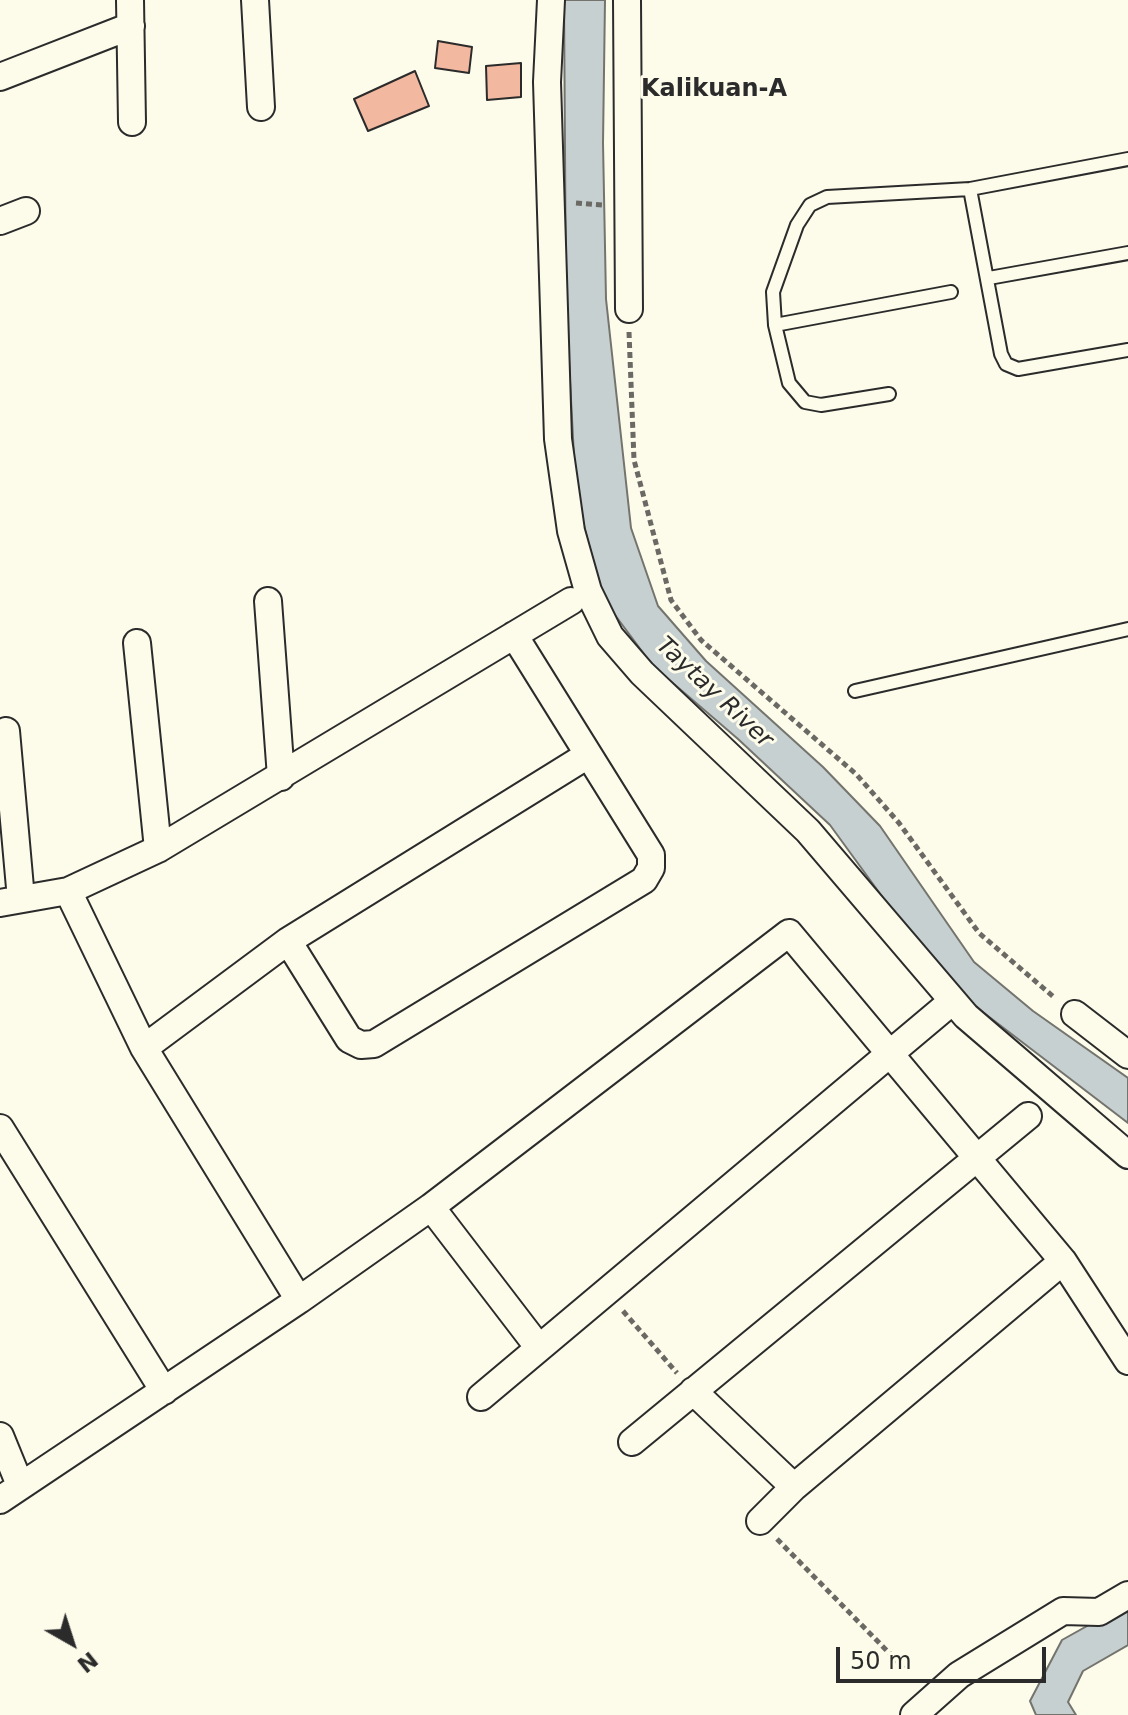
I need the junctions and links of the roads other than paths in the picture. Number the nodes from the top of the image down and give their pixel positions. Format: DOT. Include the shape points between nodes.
graph roads {
  1 [pos="255,0"];
  2 [pos="551,0"];
  3 [pos="627,0"];
  4 [pos="130,13"];
  5 [pos="0,61"];
  6 [pos="0,77"];
  7 [pos="261,107"];
  8 [pos="132,122"];
  9 [pos="1128,159"];
  10 [pos="970,189"];
  11 [pos="26,211"];
  12 [pos="0,221"];
  13 [pos="1128,253"];
  14 [pos="989,278"];
  15 [pos="951,292"];
  16 [pos="629,309"];
  17 [pos="775,325"];
  18 [pos="1128,350"];
  19 [pos="889,394"];
  20 [pos="268,601"];
  21 [pos="571,601"];
  22 [pos="1128,629"];
  23 [pos="514,635"];
  24 [pos="137,643"];
  25 [pos="855,691"];
  26 [pos="6,731"];
  27 [pos="588,755"];
  28 [pos="281,777"];
  29 [pos="158,849"];
  30 [pos="68,891"];
  31 [pos="10,901"];
  32 [pos="288,941"];
  33 [pos="943,1009"];
  34 [pos="1075,1014"];
  35 [pos="144,1048"];
  36 [pos="889,1054"];
  37 [pos="1128,1055"];
  38 [pos="1028,1116"];
  39 [pos="0,1128"];
  40 [pos="1128,1155"];
  41 [pos="975,1159"];
  42 [pos="431,1207"];
  43 [pos="1063,1261"];
  44 [pos="299,1300"];
  45 [pos="539,1348"];
  46 [pos="1128,1361"];
  47 [pos="164,1391"];
  48 [pos="693,1391"];
  49 [pos="481,1397"];
  50 [pos="0,1436"];
  51 [pos="632,1442"];
  52 [pos="794,1487"];
  53 [pos="10,1492"];
  54 [pos="760,1521"];
  55 [pos="1128,1595"];
  56 [pos="914,1715"];
  1 -- 7 [label="street"];
  2 -- 40 [label="street" via="547,82 558,439 571,531 588,591 610,636 808,831 966,1016"];
  3 -- 16 [label="street"];
  4 -- 6 [label="street"];
  4 -- 8 [label="street"];
  5 -- 6 [label="street"];
  9 -- 10 [label="lane"];
  10 -- 14 [label="lane"];
  10 -- 17 [label="lane" via="827,197 810,205 797,225 773,292"];
  11 -- 12 [label="street"];
  13 -- 14 [label="lane"];
  14 -- 18 [label="lane" via="1006,364 1018,369"];
  15 -- 17 [label="lane"];
  17 -- 19 [label="lane" via="789,383 805,402 821,405"];
  20 -- 28 [label="street"];
  21 -- 23 [label="street"];
  22 -- 25 [label="lane"];
  23 -- 27 [label="street"];
  23 -- 28 [label="street"];
  24 -- 29 [label="street"];
  26 -- 31 [label="street"];
  27 -- 32 [label="street"];
  27 -- 32 [label="street" via="651,855 644,880 374,1044 349,1039"];
  28 -- 29 [label="street"];
  29 -- 30 [label="street"];
  30 -- 31 [label="street"];
  30 -- 35 [label="street"];
  32 -- 35 [label="street"];
  33 -- 36 [label="street"];
  34 -- 37 [label="street"];
  35 -- 44 [label="street"];
  36 -- 41 [label="street"];
  36 -- 42 [label="street" via="789,933"];
  36 -- 45 [label="street"];
  38 -- 41 [label="street"];
  39 -- 47 [label="street"];
  41 -- 43 [label="street"];
  41 -- 48 [label="street"];
  42 -- 44 [label="street"];
  42 -- 45 [label="street"];
  43 -- 46 [label="street"];
  43 -- 52 [label="street"];
  44 -- 47 [label="street"];
  45 -- 49 [label="street"];
  47 -- 53 [label="street"];
  48 -- 51 [label="street"];
  48 -- 52 [label="street"];
  50 -- 53 [label="street"];
  52 -- 54 [label="street"];
  55 -- 56 [label="street" via="1099,1612 1063,1611 959,1675"];
}
